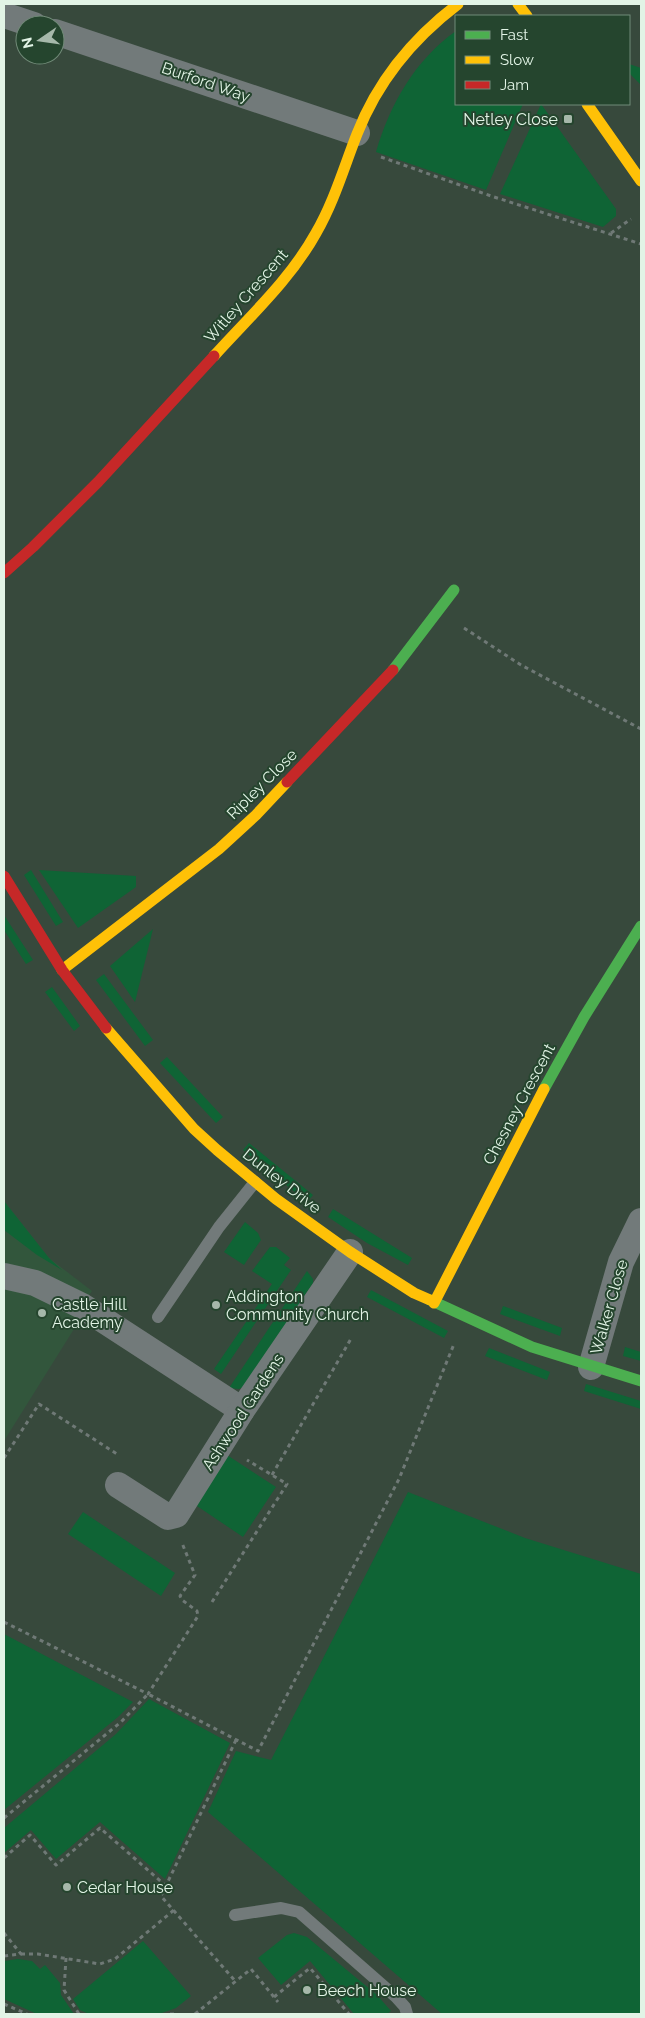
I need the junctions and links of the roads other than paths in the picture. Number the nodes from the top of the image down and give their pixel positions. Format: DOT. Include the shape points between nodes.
graph roads {
  1 [pos="458,4"];
  2 [pos="518,4"];
  3 [pos="526,15"];
  4 [pos="65,36"];
  5 [pos="588,105"];
  6 [pos="355,140"];
  7 [pos="641,180"];
  8 [pos="4,573"];
  9 [pos="454,590"];
  10 [pos="4,876"];
  11 [pos="641,926"];
  12 [pos="62,970"];
  13 [pos="255,1182"];
  14 [pos="641,1221"];
  15 [pos="350,1252"];
  16 [pos="4,1276"];
  17 [pos="434,1303"];
  18 [pos="158,1317"];
  19 [pos="591,1367"];
  20 [pos="641,1381"];
  21 [pos="242,1410"];
  22 [pos="118,1485"];
  23 [pos="235,1915"];
  24 [pos="407,2014"];
  1 -- 6 [label="street, Witley Crescent" via="424,30 400,54 380,86"];
  2 -- 3 [label="street"];
  4 -- 6 [label="street, Burford Way"];
  5 -- 7 [label="street"];
  6 -- 8 [label="street, Witley Crescent" via="322,223 282,284 99,480"];
  9 -- 12 [label="street, Ripley Close" via="392,671 250,820 174,885"];
  10 -- 12 [label="street, Dunley Drive"];
  11 -- 17 [label="street, Chesney Crescent" via="590,1006 557,1066"];
  12 -- 13 [label="street, Dunley Drive" via="114,1039 172,1105"];
  13 -- 15 [label="street, Dunley Drive"];
  13 -- 18 [label="lane" via="219,1226"];
  14 -- 19 [label="street, Walker Close" via="617,1274"];
  15 -- 17 [label="street, Dunley Drive"];
  15 -- 21 [label="street, Ashwood Gardens"];
  16 -- 21 [label="street" via="35,1283 82,1306"];
  17 -- 19 [label="street, Dunley Drive" via="532,1347"];
  19 -- 20 [label="street, Dunley Drive"];
  21 -- 22 [label="street, Ashwood Gardens" via="188,1500 172,1518"];
  23 -- 24 [label="lane" via="281,1908 299,1912 396,1997"];
}
